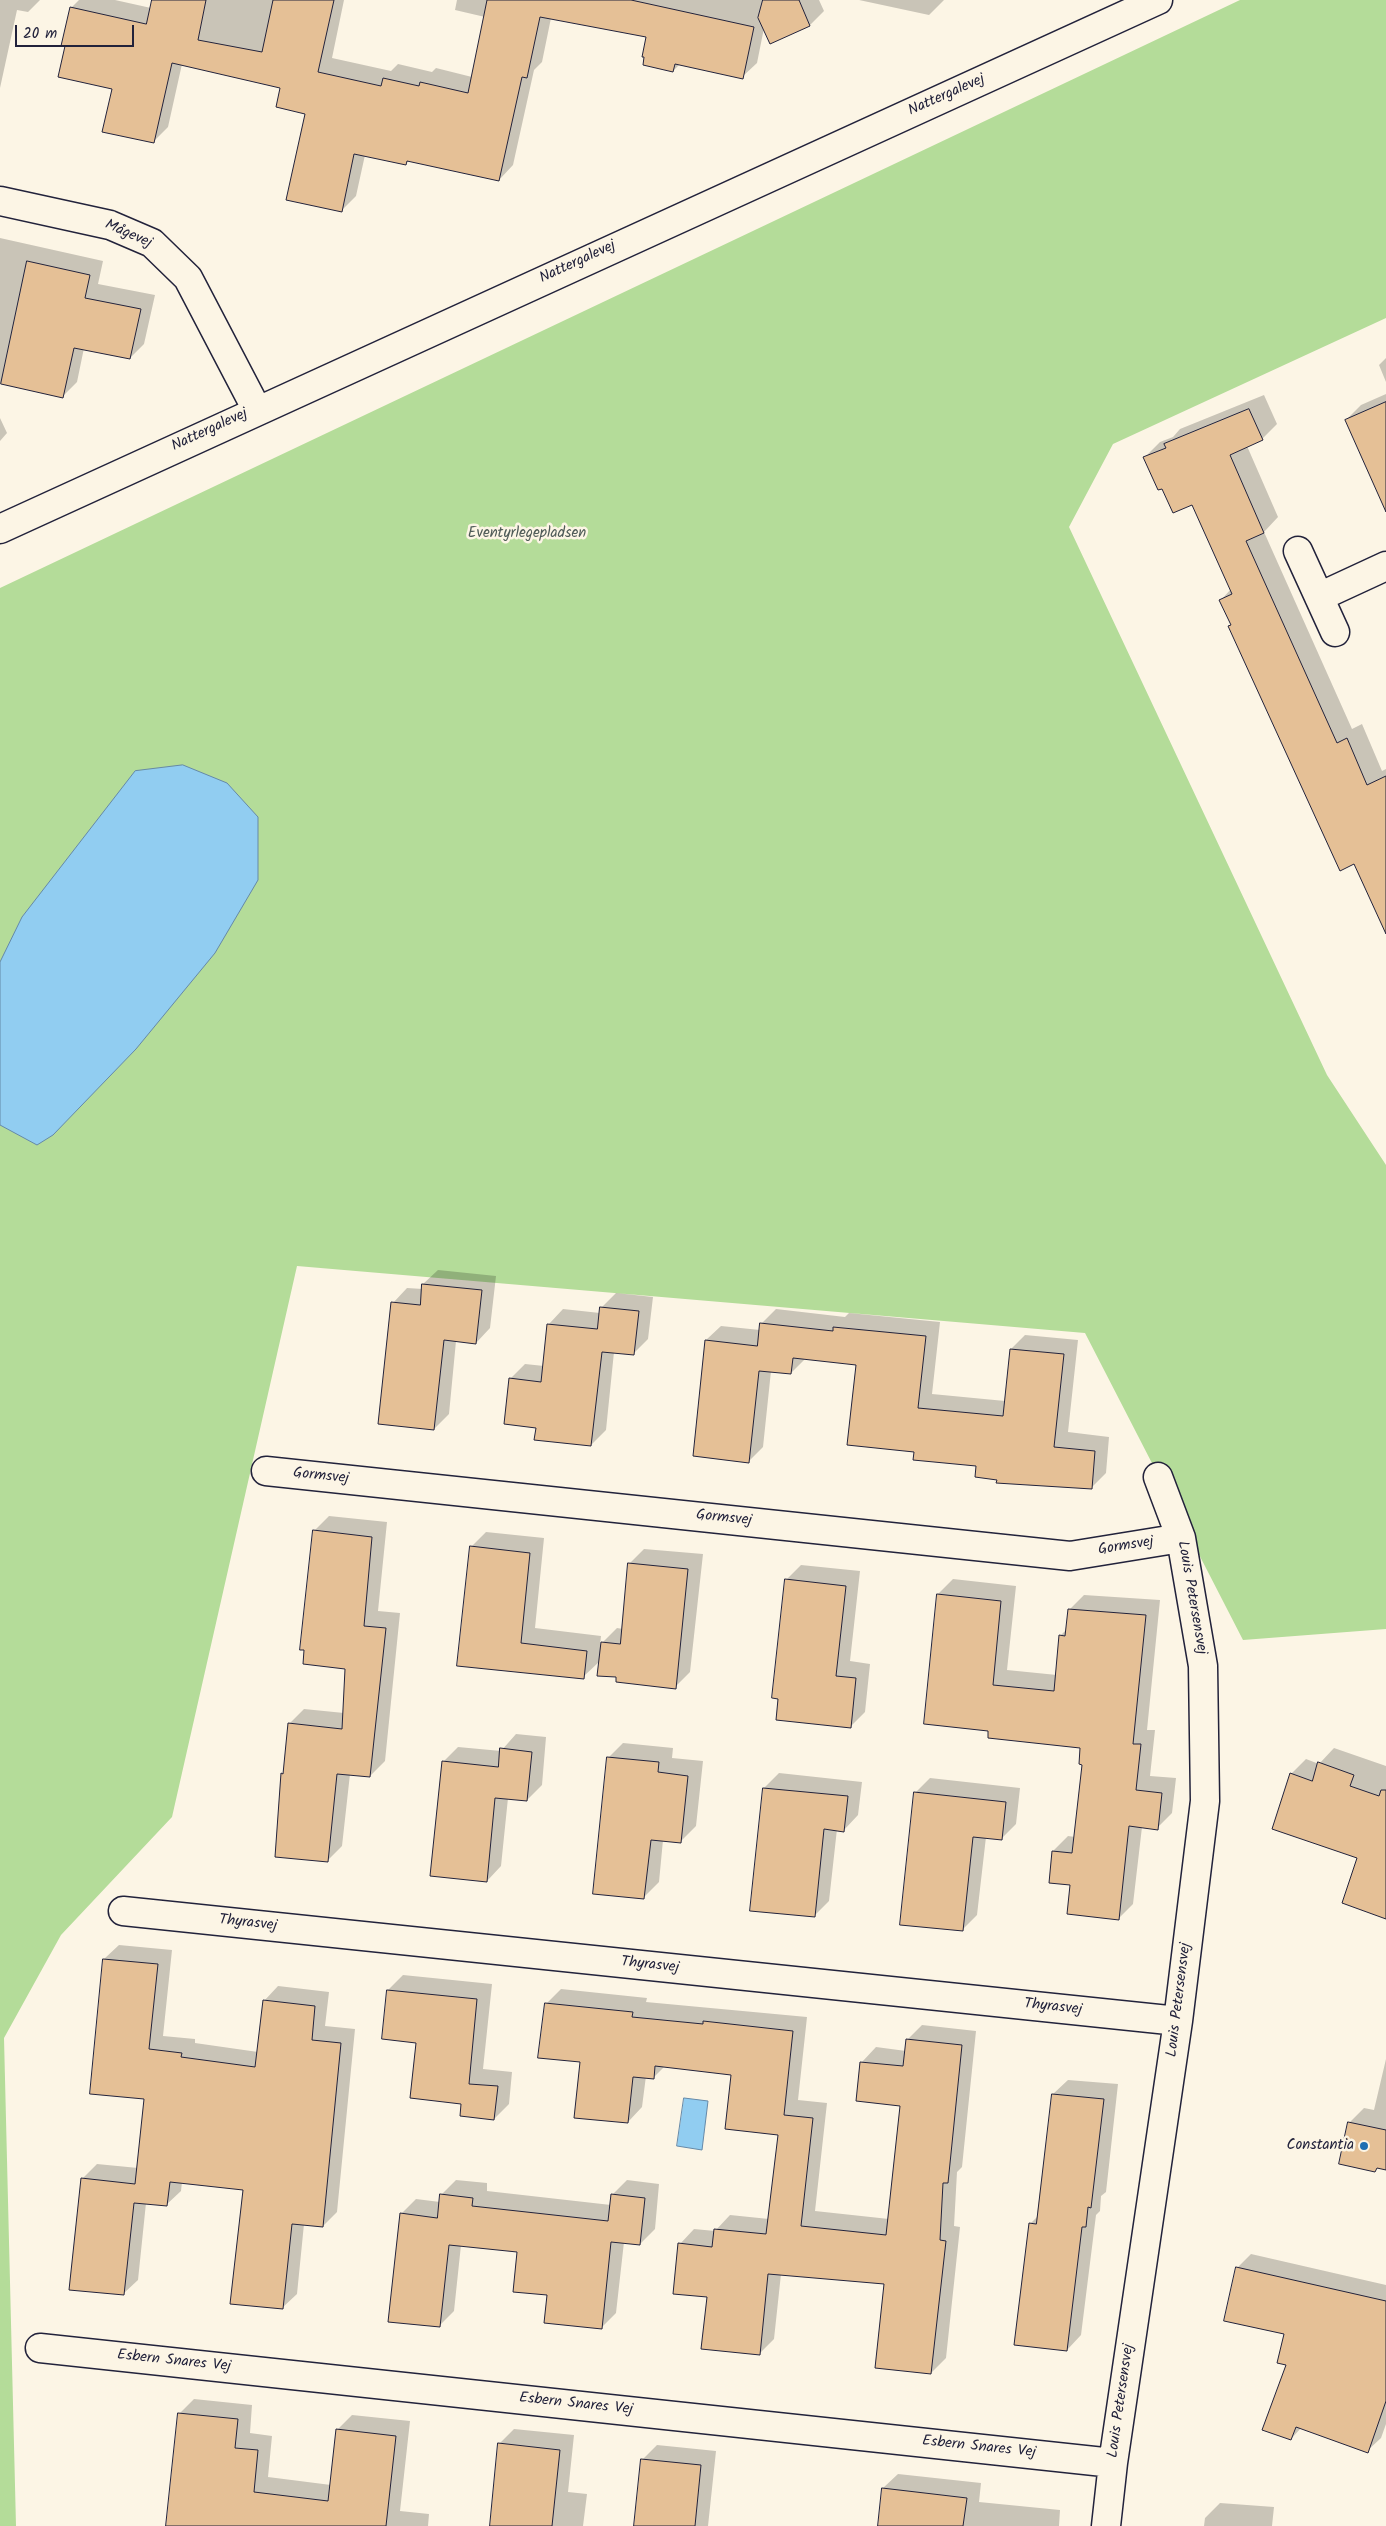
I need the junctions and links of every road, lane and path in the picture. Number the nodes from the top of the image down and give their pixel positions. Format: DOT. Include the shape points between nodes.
graph roads {
  1 [pos="1158,0"];
  2 [pos="0,201"];
  3 [pos="257,410"];
  4 [pos="0,529"];
  5 [pos="1298,551"];
  6 [pos="1386,566"];
  7 [pos="1319,597"];
  8 [pos="1335,632"];
  9 [pos="266,1471"];
  10 [pos="1158,1477"];
  11 [pos="1181,1538"];
  12 [pos="122,1911"];
  13 [pos="1178,2021"];
  14 [pos="40,2348"];
  15 [pos="1113,2463"];
  16 [pos="1106,2526"];
  1 -- 3 [label="street, Nattergalevej"];
  2 -- 3 [label="street, Mågevej" via="110,225 152,243 188,278"];
  3 -- 4 [label="street, Nattergalevej"];
  5 -- 7 [label="street"];
  6 -- 7 [label="street"];
  7 -- 8 [label="street"];
  9 -- 11 [label="street, Gormsvej" via="1070,1556"];
  10 -- 11 [label="street, Louis Petersensvej"];
  11 -- 13 [label="street, Louis Petersensvej" via="1203,1666 1205,1801"];
  12 -- 13 [label="street, Thyrasvej"];
  13 -- 15 [label="street, Louis Petersensvej"];
  14 -- 15 [label="street, Esbern Snares Vej"];
  15 -- 16 [label="street, Louis Petersensvej"];
}
